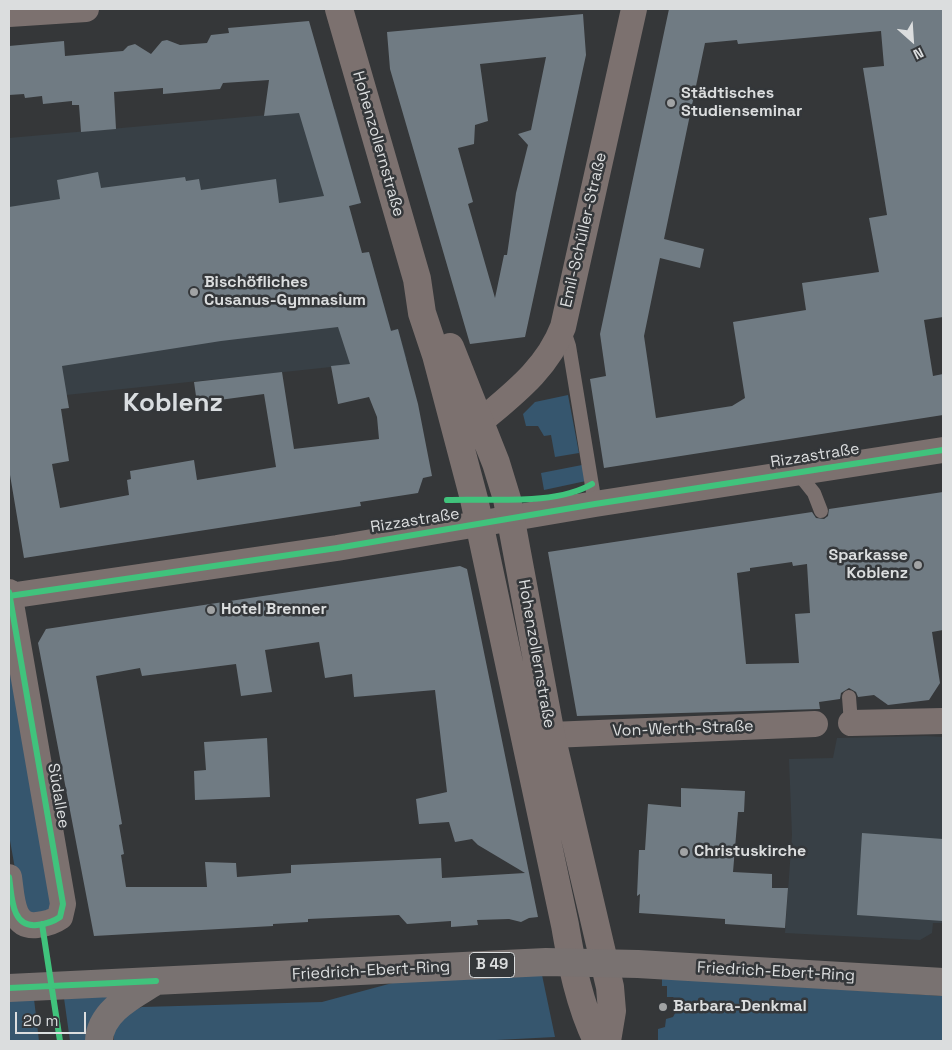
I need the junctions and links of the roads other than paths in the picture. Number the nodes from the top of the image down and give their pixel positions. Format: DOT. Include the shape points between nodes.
graph roads {
  1 [pos="86,9"];
  2 [pos="338,9"];
  3 [pos="634,9"];
  4 [pos="9,14"];
  5 [pos="418,279"];
  6 [pos="563,327"];
  7 [pos="480,422"];
  8 [pos="943,450"];
  9 [pos="798,472"];
  10 [pos="595,504"];
  11 [pos="821,511"];
  12 [pos="511,518"];
  13 [pos="479,524"];
  14 [pos="9,594"];
  15 [pos="850,710"];
  16 [pos="943,721"];
  17 [pos="814,724"];
  18 [pos="551,735"];
  19 [pos="9,877"];
  20 [pos="572,962"];
  21 [pos="605,963"];
  22 [pos="156,981"];
  23 [pos="943,982"];
  24 [pos="9,988"];
  25 [pos="99,1041"];
  26 [pos="597,1041"];
  27 [pos="607,1041"];
  1 -- 4 [label="street"];
  2 -- 5 [label="street, Hohenzollernstraße"];
  3 -- 6 [label="street, Emil-Schüller-Straße"];
  5 -- 7 [label="street, Hohenzollernstraße" via="435,308"];
  5 -- 13 [label="street, Hohenzollernstraße" via="422,313"];
  6 -- 7 [label="street, Emil-Schüller-Straße" via="543,364"];
  6 -- 10 [label="lane" via="569,346"];
  7 -- 12 [label="street, Hohenzollernstraße" via="501,476"];
  8 -- 9 [label="street, Rizzastraße"];
  9 -- 10 [label="street, Rizzastraße"];
  9 -- 11 [label="lane" via="814,492"];
  10 -- 12 [label="street, Rizzastraße"];
  12 -- 13 [label="street, Rizzastraße"];
  12 -- 18 [label="street, Hohenzollernstraße"];
  13 -- 14 [label="street, Rizzastraße" via="337,548"];
  13 -- 20 [label="street, Hohenzollernstraße"];
  14 -- 19 [label="street, Südallee" via="62,904 60,917 42,924 22,922 15,912"];
  15 -- 16 [label="street"];
  17 -- 18 [label="street, Von-Werth-Straße"];
  18 -- 21 [label="street, Hohenzollernstraße"];
  20 -- 21 [label="main road, Friedrich-Ebert-Ring / B 49"];
  20 -- 22 [label="main road, Friedrich-Ebert-Ring / B 49"];
  20 -- 26 [label="street, Hohenzollernstraße" via="584,1014"];
  21 -- 23 [label="main road, Friedrich-Ebert-Ring / B 49"];
  21 -- 27 [label="street, Hohenzollernstraße" via="612,1011"];
  22 -- 24 [label="main road, Friedrich-Ebert-Ring / B 49"];
  22 -- 25 [label="main road" via="112,1012 103,1025"];
}
